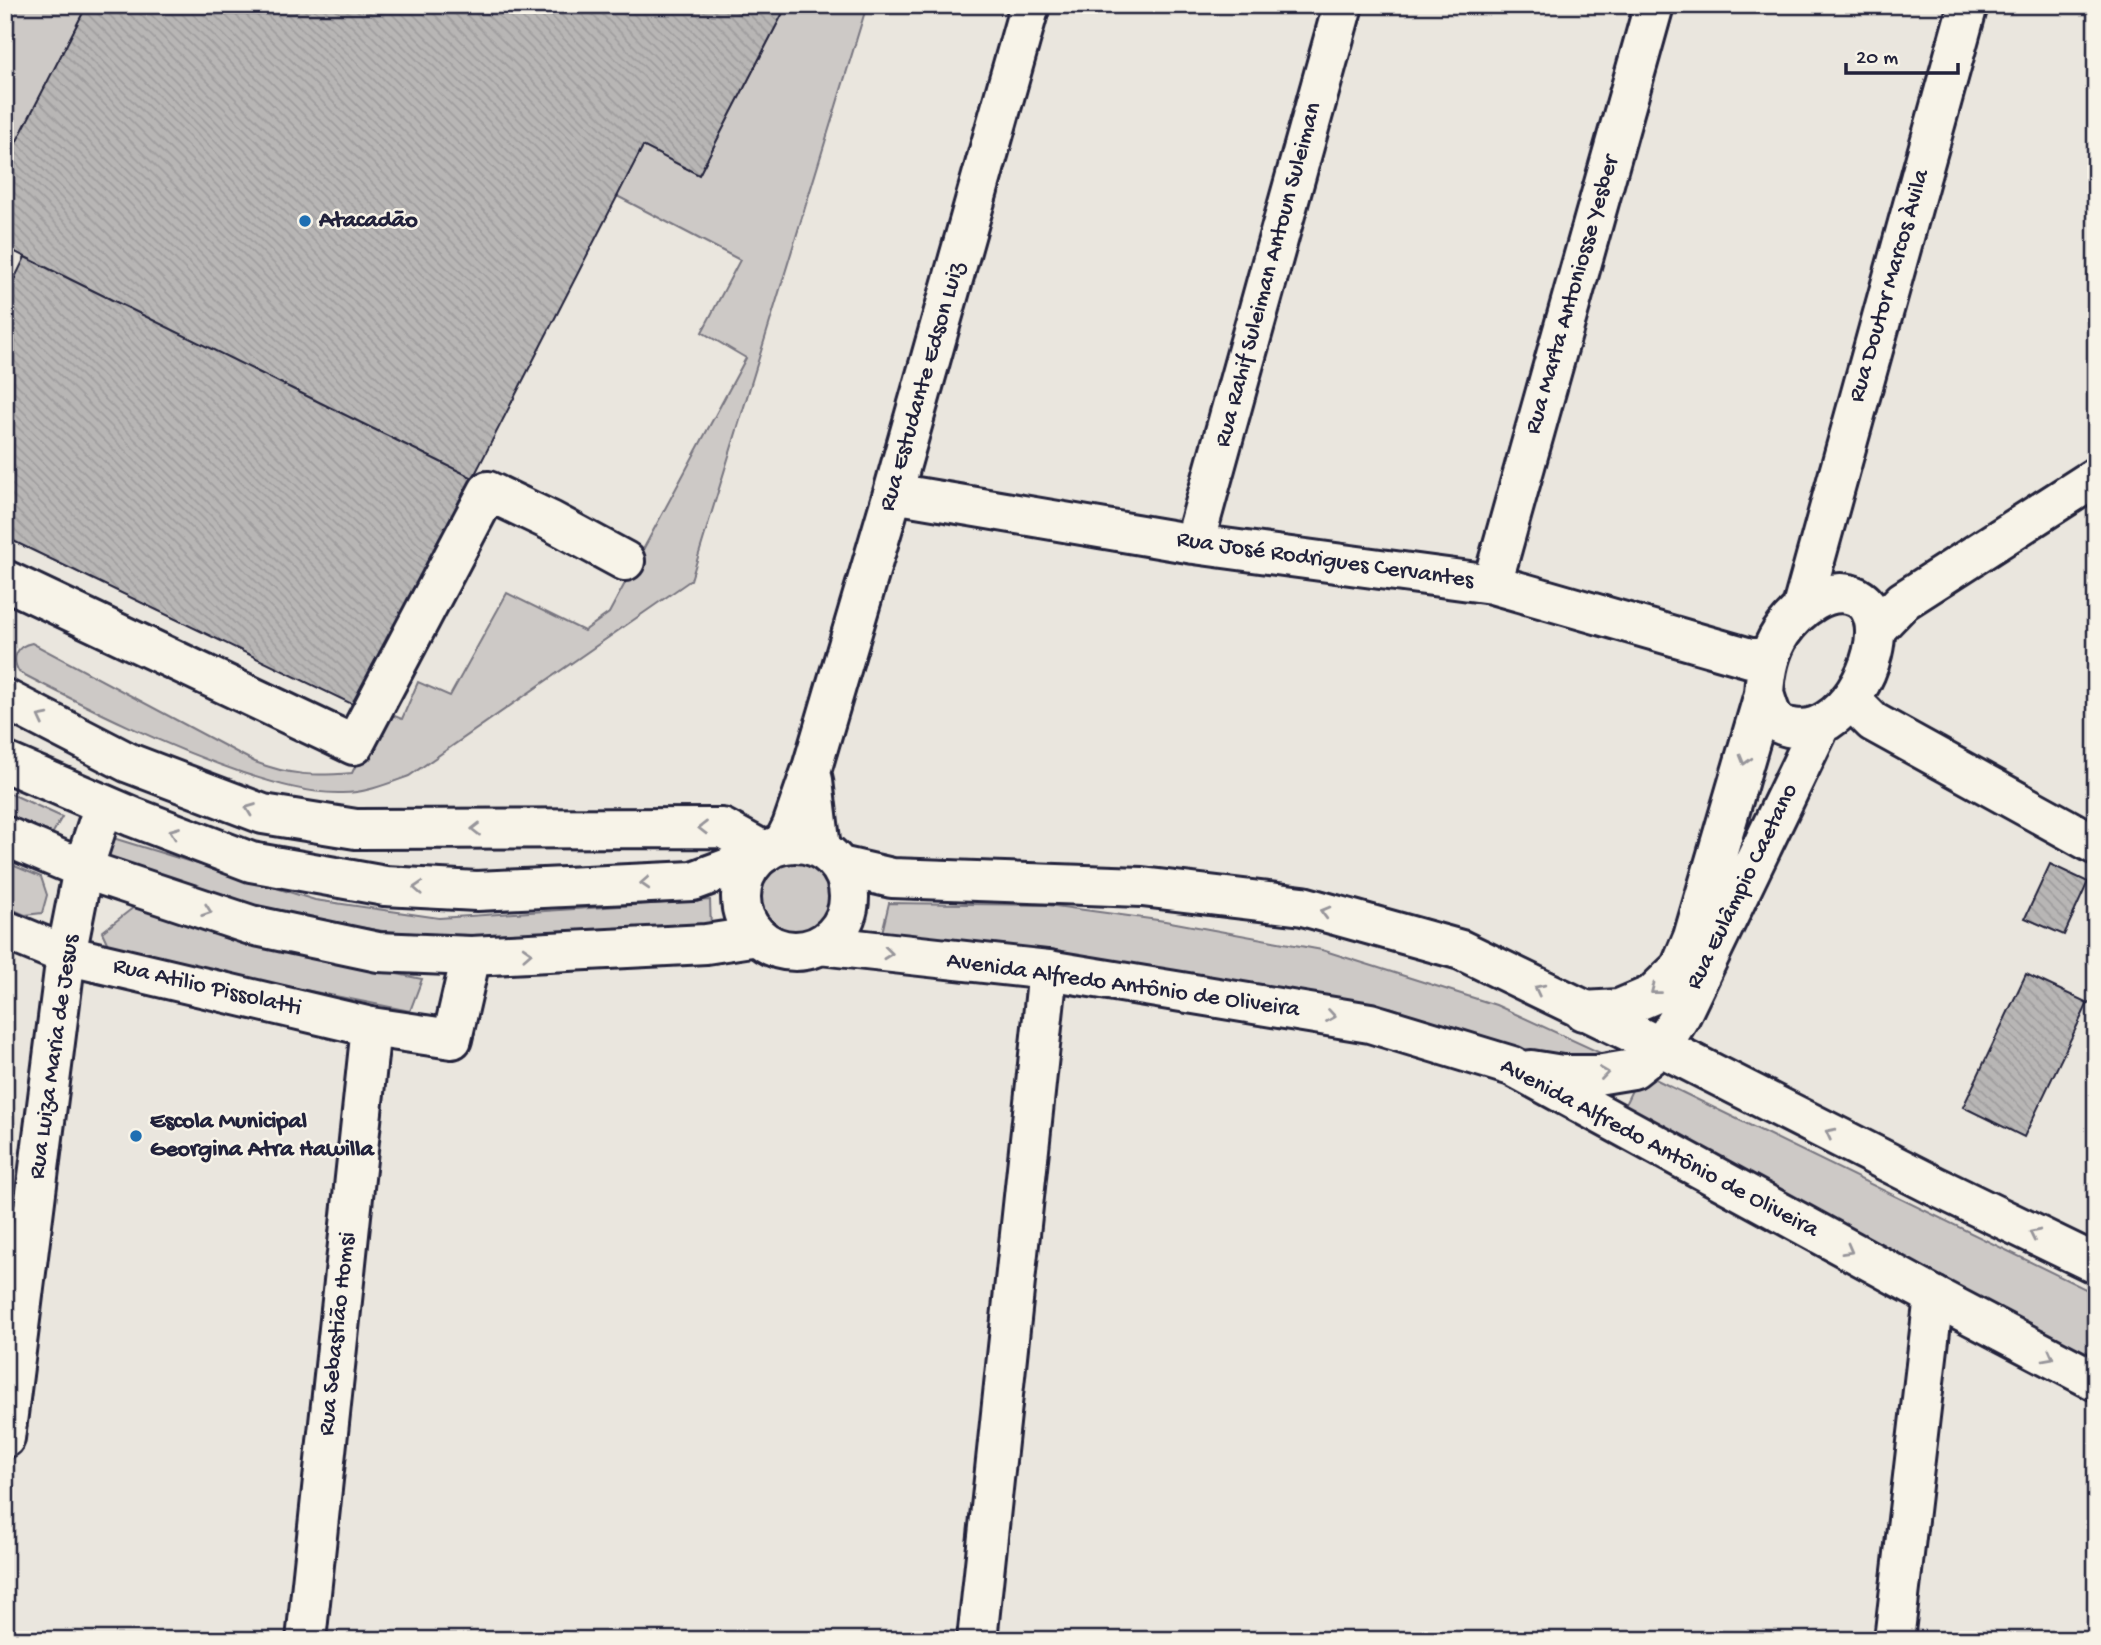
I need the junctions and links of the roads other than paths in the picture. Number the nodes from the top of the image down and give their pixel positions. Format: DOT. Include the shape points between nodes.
graph roads {
  1 [pos="1031,5"];
  2 [pos="1343,5"];
  3 [pos="1654,5"];
  4 [pos="1968,5"];
  5 [pos="2096,477"];
  6 [pos="893,493"];
  7 [pos="1194,544"];
  8 [pos="625,561"];
  9 [pos="6,582"];
  10 [pos="1492,584"];
  11 [pos="1812,592"];
  12 [pos="1884,613"];
  13 [pos="1762,670"];
  14 [pos="5,699"];
  15 [pos="1845,715"];
  16 [pos="5,762"];
  17 [pos="812,768"];
  18 [pos="104,804"];
  19 [pos="5,836"];
  20 [pos="2096,845"];
  21 [pos="769,851"];
  22 [pos="830,858"];
  23 [pos="83,869"];
  24 [pos="5,930"];
  25 [pos="758,936"];
  26 [pos="820,946"];
  27 [pos="66,955"];
  28 [pos="471,956"];
  29 [pos="1048,970"];
  30 [pos="1583,1011"];
  31 [pos="371,1027"];
  32 [pos="1661,1047"];
  33 [pos="1512,1066"];
  34 [pos="2096,1264"];
  35 [pos="1934,1296"];
  36 [pos="2096,1381"];
  37 [pos="5,1437"];
  38 [pos="306,1640"];
  39 [pos="977,1640"];
  40 [pos="1894,1640"];
  1 -- 6 [label="street, Rua Estudante Edson Luiz"];
  2 -- 7 [label="street, Rua Rahif Suleiman Antoun Suleiman"];
  3 -- 10 [label="street, Rua Marta Antoniosse Yesber"];
  4 -- 11 [label="street, Rua Doutor Marcos Àvila"];
  5 -- 12 [label="street"];
  6 -- 7 [label="street, Rua José Rodrigues Cervantes"];
  6 -- 17 [label="street, Rua Estudante Edson Luiz"];
  7 -- 10 [label="street, Rua José Rodrigues Cervantes"];
  8 -- 9 [label="street" via="488,491 354,745"];
  10 -- 13 [label="street, Rua José Rodrigues Cervantes"];
  11 -- 12 [label="street" via="1850,594"];
  11 -- 13 [label="street" via="1780,635"];
  12 -- 15 [label="street" via="1871,658"];
  13 -- 15 [label="street" via="1775,719 1784,727 1811,728"];
  13 -- 30 [label="street, one-way" via="1693,937 1680,968 1652,995 1619,1009"];
  21 -- 14 [label="street, one-way" via="722,828 356,829 263,814 130,763"];
  15 -- 20 [label="street"];
  15 -- 32 [label="street, Rua Eulâmpio Caetano"];
  16 -- 18 [label="street"];
  17 -- 21 [label="street, Rua Estudante Edson Luiz" via="792,826"];
  17 -- 22 [label="street, Rua Estudante Edson Luiz"];
  21 -- 18 [label="street, one-way" via="694,881 477,891 385,886 251,862"];
  18 -- 23 [label="street, Rua Luiza Maria de Jesus"];
  19 -- 23 [label="street"];
  21 -- 22 [label="street" via="803,843"];
  21 -- 25 [label="street" via="749,869 741,897 748,925"];
  22 -- 26 [label="street" via="847,882 849,901 845,919"];
  30 -- 22 [label="street, one-way" via="1461,950 1303,906 1142,887 892,878"];
  23 -- 27 [label="street, Rua Luiza Maria de Jesus"];
  23 -- 28 [label="street, one-way" via="251,925 378,952"];
  24 -- 27 [label="street, Rua Atilio Pissolatti"];
  25 -- 26 [label="street" via="781,950"];
  28 -- 25 [label="street, one-way" via="706,944"];
  26 -- 29 [label="street, Avenida Alfredo Antônio de Oliveira, one-way"];
  27 -- 31 [label="street, Rua Atilio Pissolatti"];
  27 -- 37 [label="street, Rua Luiza Maria de Jesus"];
  28 -- 31 [label="street, Rua Atilio Pissolatti" via="452,1039"];
  29 -- 33 [label="street, Avenida Alfredo Antônio de Oliveira, one-way" via="1370,1023"];
  29 -- 39 [label="street"];
  30 -- 32 [label="street"];
  31 -- 38 [label="street, Rua Sebastião Homsi"];
  33 -- 32 [label="street, Rua Eulâmpio Caetano, one-way" via="1562,1075 1597,1075 1633,1069"];
  34 -- 32 [label="street, one-way"];
  33 -- 35 [label="street, Avenida Alfredo Antônio de Oliveira, one-way"];
  35 -- 36 [label="street, Avenida Alfredo Antônio de Oliveira, one-way"];
  35 -- 40 [label="street"];
}
